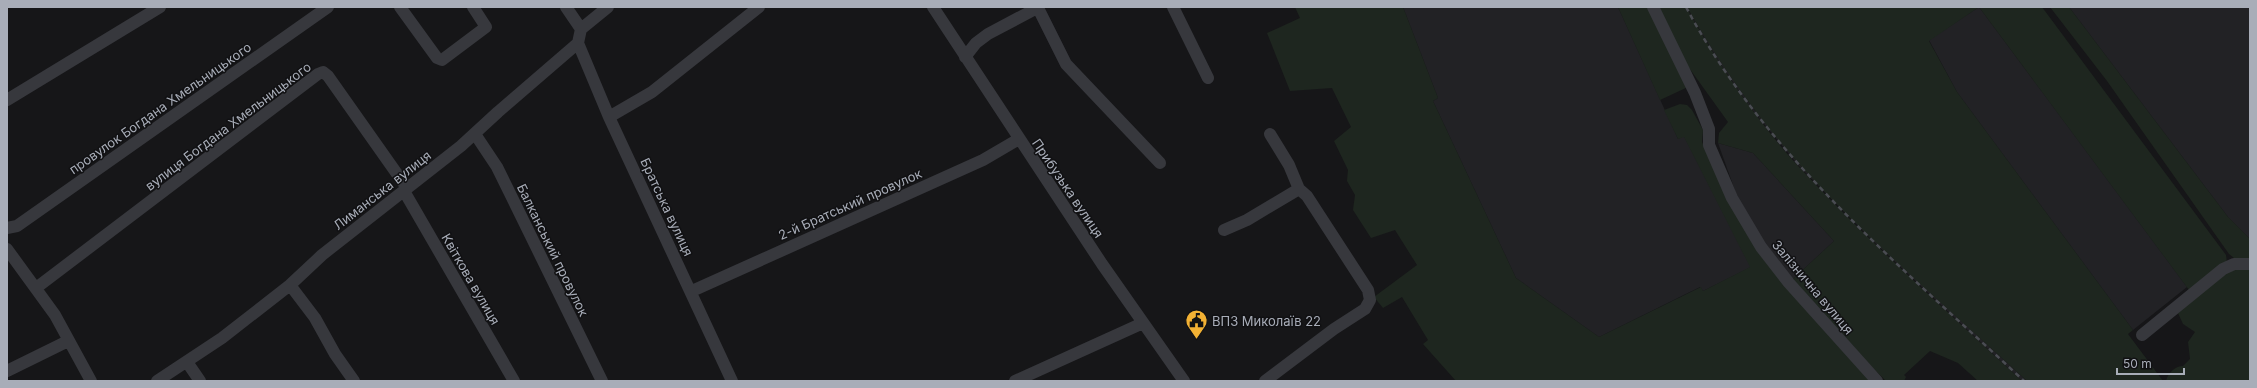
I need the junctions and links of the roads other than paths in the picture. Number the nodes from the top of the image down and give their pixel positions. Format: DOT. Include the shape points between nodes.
graph roads {
  1 [pos="160,7"];
  2 [pos="328,7"];
  3 [pos="400,7"];
  4 [pos="473,7"];
  5 [pos="566,7"];
  6 [pos="608,7"];
  7 [pos="759,7"];
  8 [pos="932,7"];
  9 [pos="1039,7"];
  10 [pos="1173,7"];
  11 [pos="1653,7"];
  12 [pos="581,29"];
  13 [pos="578,43"];
  14 [pos="966,57"];
  15 [pos="1208,78"];
  16 [pos="7,100"];
  17 [pos="609,117"];
  18 [pos="475,134"];
  19 [pos="1270,134"];
  20 [pos="1019,139"];
  21 [pos="1160,163"];
  22 [pos="405,189"];
  23 [pos="1299,189"];
  24 [pos="7,228"];
  25 [pos="1224,230"];
  26 [pos="7,249"];
  27 [pos="2250,264"];
  28 [pos="290,285"];
  29 [pos="36,288"];
  30 [pos="692,291"];
  31 [pos="1143,323"];
  32 [pos="2142,335"];
  33 [pos="68,341"];
  34 [pos="186,362"];
  35 [pos="7,371"];
  36 [pos="91,381"];
  37 [pos="157,381"];
  38 [pos="200,381"];
  39 [pos="354,381"];
  40 [pos="514,381"];
  41 [pos="602,381"];
  42 [pos="732,381"];
  43 [pos="1015,381"];
  44 [pos="1184,381"];
  45 [pos="1265,381"];
  46 [pos="1877,381"];
  1 -- 16 [label="street"];
  2 -- 24 [label="street, провулок Богдана Хмельницького" via="17,226"];
  3 -- 4 [label="street" via="437,58 442,60 486,27"];
  5 -- 12 [label="street"];
  6 -- 12 [label="street"];
  7 -- 17 [label="street" via="652,92"];
  8 -- 14 [label="street, Прибузька вулиця"];
  9 -- 14 [label="street" via="988,34 976,43"];
  9 -- 21 [label="street" via="1066,64"];
  10 -- 15 [label="street"];
  11 -- 46 [label="street, Залізнична вулиця" via="1695,93 1709,129 1709,145 1729,192 1757,241 1789,283"];
  12 -- 13 [label="street"];
  13 -- 17 [label="street, Братська вулиця"];
  13 -- 18 [label="street, Лиманська вулиця"];
  14 -- 20 [label="street, Прибузька вулиця"];
  17 -- 30 [label="street, Братська вулиця"];
  18 -- 22 [label="street, Лиманська вулиця"];
  18 -- 41 [label="street, Балканський провулок" via="496,167"];
  19 -- 23 [label="street" via="1289,165"];
  20 -- 30 [label="street, 2-й Братський провулок" via="983,160"];
  20 -- 31 [label="street, Прибузька вулиця"];
  22 -- 28 [label="street, Лиманська вулиця" via="370,220 322,255"];
  22 -- 29 [label="street, вулиця Богдана Хмельницького" via="323,72"];
  22 -- 40 [label="street, Квіткова вулиця"];
  23 -- 25 [label="street" via="1247,220"];
  23 -- 45 [label="street" via="1307,196 1368,290 1370,300 1365,309"];
  26 -- 29 [label="street"];
  27 -- 32 [label="street" via="2234,264 2223,269"];
  28 -- 34 [label="street, Лиманська вулиця"];
  28 -- 39 [label="street" via="315,318"];
  29 -- 33 [label="street" via="55,315"];
  30 -- 42 [label="street, Братська вулиця"];
  31 -- 43 [label="street"];
  31 -- 44 [label="street, Прибузька вулиця"];
  33 -- 35 [label="street"];
  33 -- 36 [label="street"];
  34 -- 37 [label="street, Лиманська вулиця"];
  34 -- 38 [label="street"];
}
